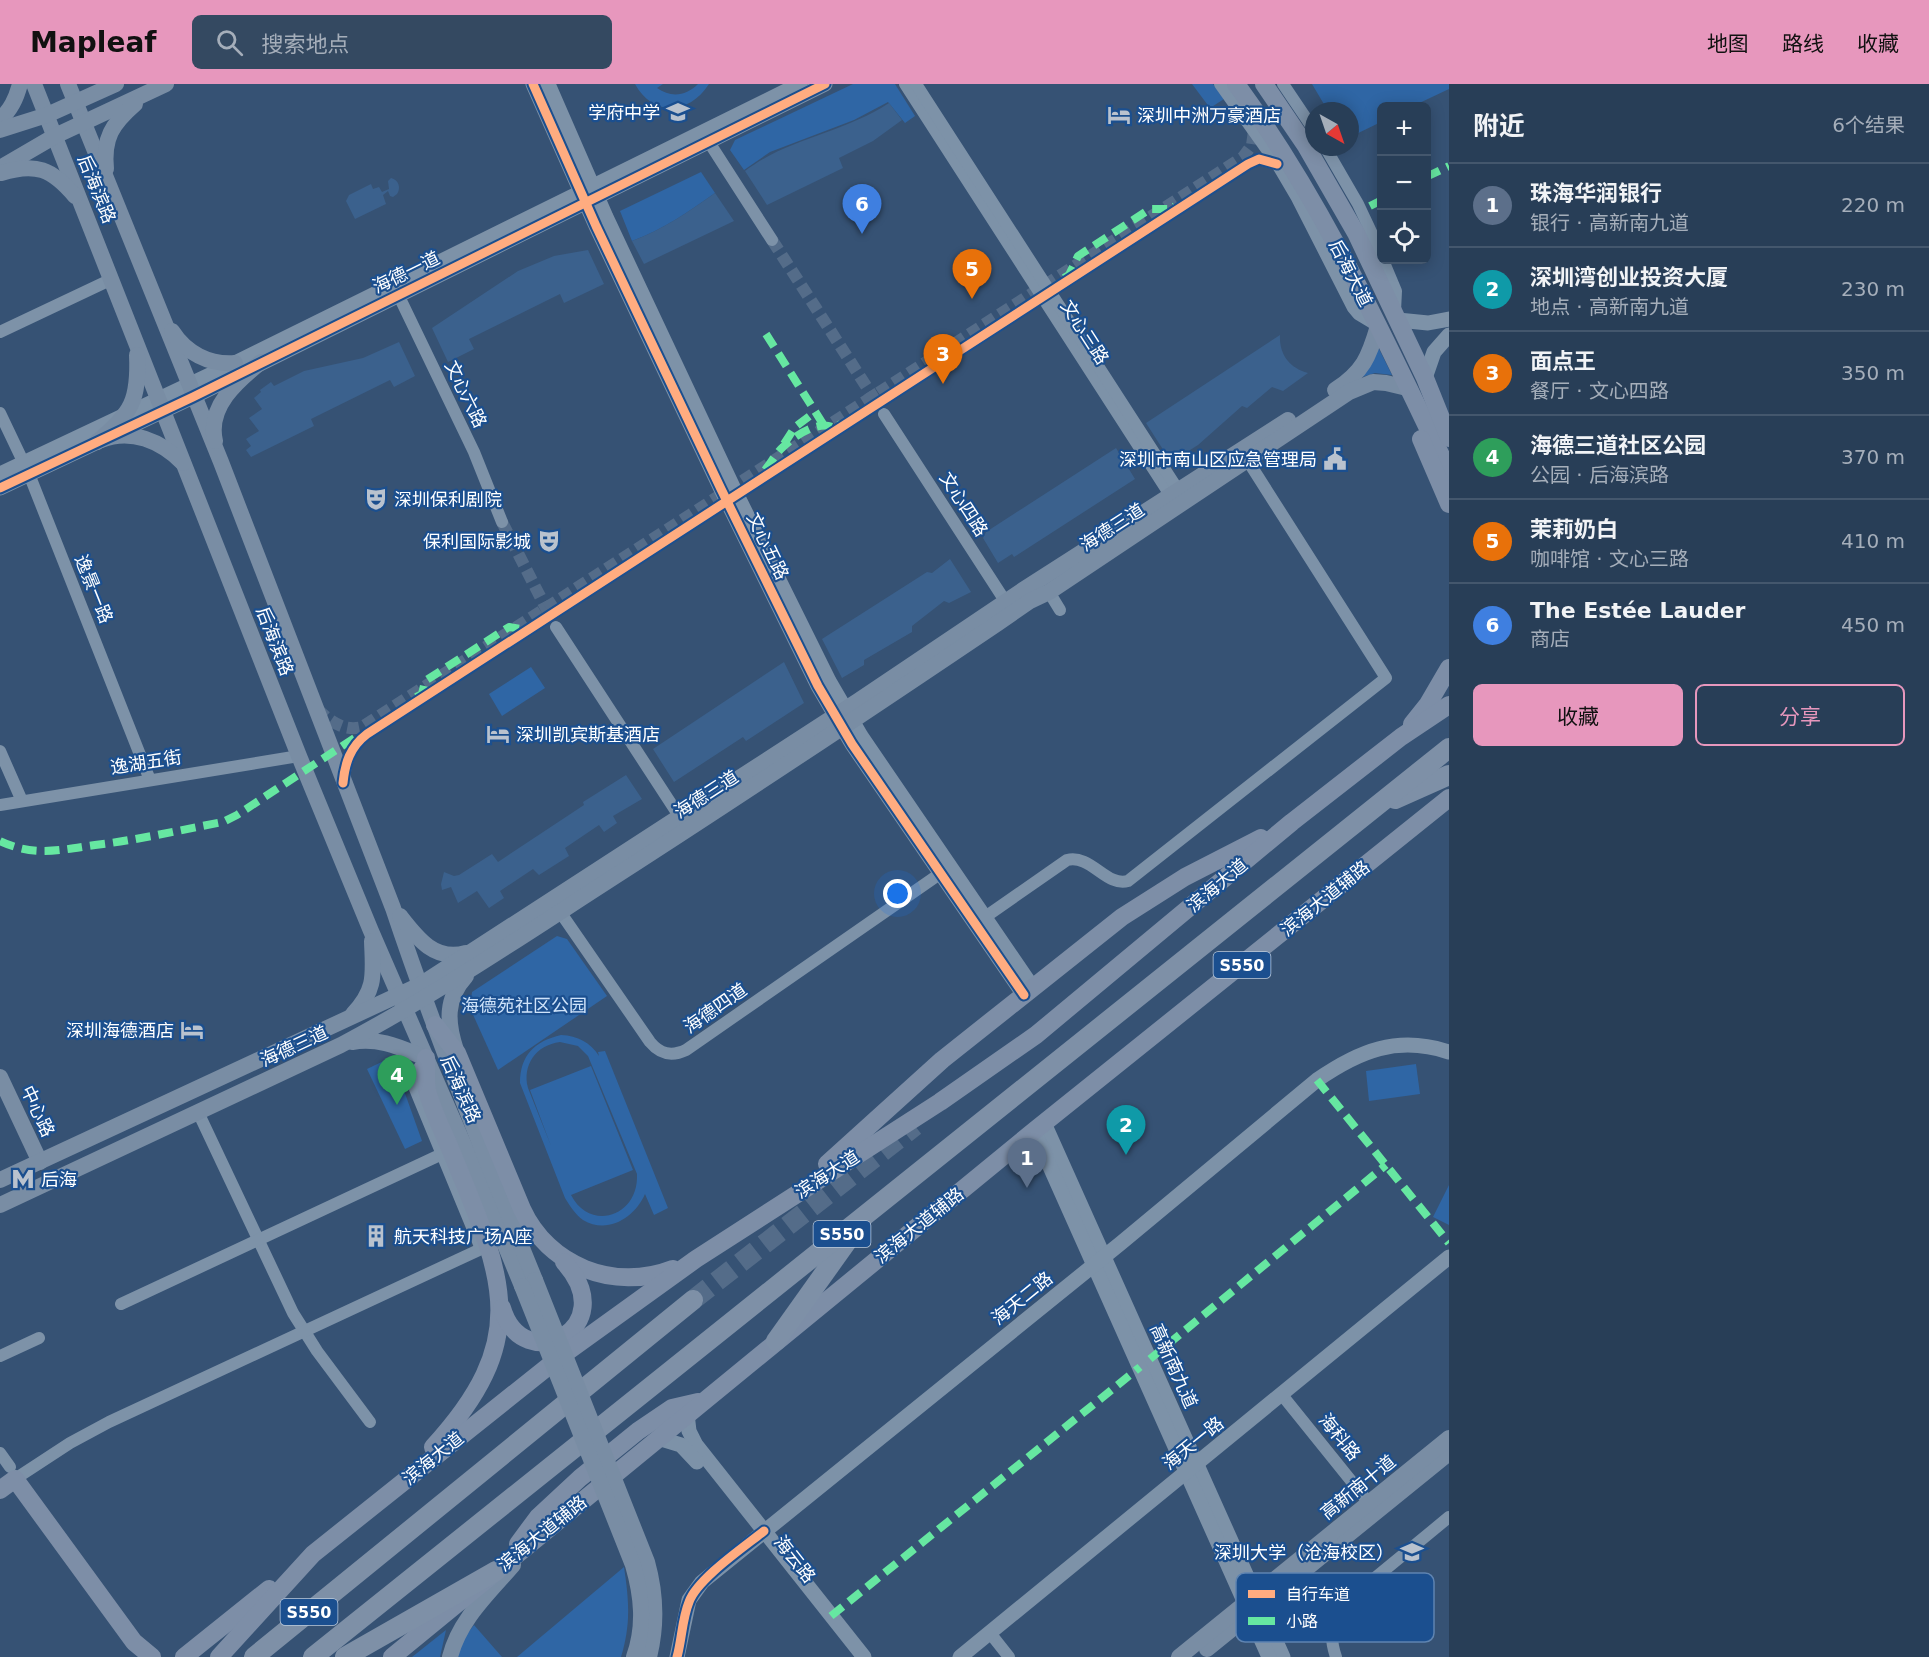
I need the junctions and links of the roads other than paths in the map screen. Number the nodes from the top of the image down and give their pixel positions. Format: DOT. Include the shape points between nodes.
graph roads {
  1 [pos="20,84"];
  2 [pos="34,84"];
  3 [pos="68,84"];
  4 [pos="116,84"];
  5 [pos="533,84"];
  6 [pos="548,84"];
  7 [pos="800,84"];
  8 [pos="825,84"];
  9 [pos="904,84"];
  10 [pos="916,84"];
  11 [pos="1220,84"];
  12 [pos="1236,84"];
  13 [pos="1264,84"];
  14 [pos="1283,84"];
  15 [pos="161,86"];
  16 [pos="75,103"];
  17 [pos="46,115"];
  18 [pos="1305,117"];
  19 [pos="0,120"];
  20 [pos="83,123"];
  21 [pos="0,130"];
  22 [pos="55,136"];
  23 [pos="705,137"];
  24 [pos="1330,156"];
  25 [pos="0,168"];
  26 [pos="0,173"];
  27 [pos="106,182"];
  28 [pos="589,195"];
  29 [pos="83,205"];
  30 [pos="772,240"];
  31 [pos="1377,244"];
  32 [pos="1385,264"];
  33 [pos="112,279"];
  34 [pos="396,290"];
  35 [pos="161,314"];
  36 [pos="1397,316"];
  37 [pos="1449,319"];
  38 [pos="1378,326"];
  39 [pos="0,332"];
  40 [pos="1449,335"];
  41 [pos="137,342"];
  42 [pos="261,362"];
  43 [pos="235,363"];
  44 [pos="1425,378"];
  45 [pos="1407,388"];
  46 [pos="191,391"];
  47 [pos="162,405"];
  48 [pos="1449,408"];
  49 [pos="0,413"];
  50 [pos="884,414"];
  51 [pos="124,416"];
  52 [pos="1444,439"];
  53 [pos="97,442"];
  54 [pos="1248,461"];
  55 [pos="220,462"];
  56 [pos="187,467"];
  57 [pos="26,469"];
  58 [pos="1449,472"];
  59 [pos="0,474"];
  60 [pos="0,488"];
  61 [pos="1179,499"];
  62 [pos="1449,504"];
  63 [pos="502,522"];
  64 [pos="1049,592"];
  65 [pos="1009,607"];
  66 [pos="1060,610"];
  67 [pos="556,627"];
  68 [pos="1449,668"];
  69 [pos="1449,705"];
  70 [pos="844,718"];
  71 [pos="1401,737"];
  72 [pos="1449,748"];
  73 [pos="0,751"];
  74 [pos="299,756"];
  75 [pos="1449,775"];
  76 [pos="150,780"];
  77 [pos="1449,798"];
  78 [pos="22,801"];
  79 [pos="0,805"];
  80 [pos="1370,810"];
  81 [pos="1292,822"];
  82 [pos="684,823"];
  83 [pos="941,873"];
  84 [pos="556,906"];
  85 [pos="393,908"];
  86 [pos="980,920"];
  87 [pos="371,931"];
  88 [pos="475,950"];
  89 [pos="474,967"];
  90 [pos="422,991"];
  91 [pos="1029,991"];
  92 [pos="403,1002"];
  93 [pos="345,1020"];
  94 [pos="435,1025"];
  95 [pos="340,1046"];
  96 [pos="1449,1052"];
  97 [pos="457,1053"];
  98 [pos="426,1058"];
  99 [pos="0,1077"];
  100 [pos="198,1112"];
  101 [pos="1039,1127"];
  102 [pos="442,1154"];
  103 [pos="40,1162"];
  104 [pos="0,1180"];
  105 [pos="799,1191"];
  106 [pos="0,1205"];
  107 [pos="497,1206"];
  108 [pos="866,1214"];
  109 [pos="258,1240"];
  110 [pos="559,1256"];
  111 [pos="1449,1257"];
  112 [pos="696,1259"];
  113 [pos="1099,1260"];
  114 [pos="528,1283"];
  115 [pos="500,1297"];
  116 [pos="693,1300"];
  117 [pos="121,1304"];
  118 [pos="304,1331"];
  119 [pos="39,1338"];
  120 [pos="776,1341"];
  121 [pos="0,1356"];
  122 [pos="1282,1395"];
  123 [pos="702,1401"];
  124 [pos="687,1414"];
  125 [pos="370,1422"];
  126 [pos="658,1438"];
  127 [pos="1449,1438"];
  128 [pos="0,1453"];
  129 [pos="1449,1453"];
  130 [pos="1192,1468"];
  131 [pos="8,1479"];
  132 [pos="398,1486"];
  133 [pos="1369,1503"];
  134 [pos="1449,1517"];
  135 [pos="760,1534"];
  136 [pos="532,1542"];
  137 [pos="313,1554"];
  138 [pos="500,1568"];
  139 [pos="1239,1573"];
  140 [pos="1289,1573"];
  141 [pos="1294,1573"];
  142 [pos="1381,1573"];
  143 [pos="1236,1617"];
  144 [pos="1236,1621"];
  145 [pos="990,1633"];
  146 [pos="1264,1642"];
  147 [pos="1274,1642"];
  148 [pos="1333,1642"];
  149 [pos="135,1650"];
  150 [pos="185,1656"];
  151 [pos="152,1657"];
  152 [pos="219,1657"];
  153 [pos="254,1657"];
  154 [pos="313,1657"];
  155 [pos="345,1657"];
  156 [pos="392,1657"];
  157 [pos="450,1657"];
  158 [pos="634,1657"];
  159 [pos="649,1657"];
  160 [pos="677,1657"];
  161 [pos="852,1657"];
  162 [pos="864,1657"];
  163 [pos="960,1657"];
  164 [pos="1010,1657"];
  165 [pos="1179,1657"];
  166 [pos="1196,1657"];
  167 [pos="1269,1657"];
  168 [pos="1283,1657"];
  169 [pos="1336,1657"];
  1 -- 19 [label="main road" via="16,99"];
  2 -- 17 [label="main road, 后海滨路"];
  3 -- 16 [label="main road, 后海滨路"];
  4 -- 16 [label="main road"];
  5 -- 28 [label="street, 文心五路"];
  6 -- 28 [label="street, 文心五路"];
  7 -- 23 [label="street, 海德一道"];
  8 -- 23 [label="street, 海德一道"];
  9 -- 61 [label="street, 文心三路"];
  10 -- 61 [label="street, 文心三路"];
  11 -- 38 [label="street" via="1297,198 1353,308"];
  12 -- 38 [label="main road, 后海大道" via="1305,187"];
  13 -- 36 [label="main road, 后海大道" via="1338,200"];
  14 -- 18 [label="street"];
  15 -- 20 [label="main road"];
  15 -- 27 [label="main road" via="129,109 112,128 106,142"];
  16 -- 17 [label="main road"];
  16 -- 20 [label="main road, 后海滨路"];
  17 -- 21 [label="main road"];
  17 -- 22 [label="main road, 后海滨路"];
  20 -- 22 [label="main road"];
  20 -- 27 [label="main road, 后海滨路"];
  22 -- 25 [label="main road"];
  22 -- 29 [label="main road, 后海滨路"];
  23 -- 28 [label="street, 海德一道"];
  23 -- 30 [label="street"];
  24 -- 31 [label="street"];
  26 -- 29 [label="main road" via="15,168 43,169"];
  27 -- 35 [label="main road, 后海滨路"];
  28 -- 34 [label="street, 海德一道"];
  28 -- 70 [label="street, 文心五路" via="721,489 818,686"];
  29 -- 33 [label="main road, 后海滨路"];
  32 -- 36 [label="street" via="1396,291"];
  33 -- 39 [label="street"];
  33 -- 41 [label="main road, 后海滨路"];
  34 -- 42 [label="street, 海德一道"];
  34 -- 43 [label="street, 海德一道"];
  34 -- 63 [label="street, 文心六路" via="474,452"];
  35 -- 43 [label="main road" via="190,351 212,362"];
  35 -- 46 [label="main road, 后海滨路"];
  36 -- 37 [label="street" via="1428,324"];
  36 -- 44 [label="main road, 后海大道"];
  38 -- 45 [label="main road, 后海大道"];
  38 -- 61 [label="main road, 海德三道" via="1367,360 1349,380"];
  40 -- 44 [label="street" via="1434,352"];
  41 -- 47 [label="main road, 后海滨路"];
  41 -- 51 [label="main road" via="138,381"];
  42 -- 46 [label="street, 海德一道"];
  42 -- 55 [label="main road" via="234,386 218,409 213,432"];
  43 -- 46 [label="street, 海德一道"];
  44 -- 48 [label="main road"];
  44 -- 52 [label="main road, 后海大道"];
  45 -- 52 [label="main road, 后海大道"];
  45 -- 54 [label="main road, 海德三道" via="1373,382 1360,386"];
  45 -- 62 [label="main road" via="1413,419"];
  46 -- 47 [label="street, 海德一道"];
  46 -- 55 [label="main road, 后海滨路"];
  47 -- 51 [label="street, 海德一道"];
  47 -- 53 [label="street, 海德一道"];
  47 -- 56 [label="main road, 后海滨路"];
  49 -- 57 [label="street, 逸景一路"];
  50 -- 65 [label="street, 文心四路"];
  51 -- 53 [label="main road"];
  51 -- 57 [label="street, 海德一道"];
  52 -- 58 [label="main road, 后海大道"];
  53 -- 56 [label="main road" via="113,435 152,440"];
  53 -- 57 [label="street, 海德一道"];
  54 -- 61 [label="main road, 海德三道"];
  54 -- 86 [label="street" via="1386,678 1128,881 1117,881 1087,863 1067,860"];
  55 -- 85 [label="main road, 后海滨路"];
  56 -- 74 [label="main road, 后海滨路"];
  57 -- 59 [label="street, 海德一道"];
  57 -- 60 [label="street, 海德一道"];
  57 -- 76 [label="street, 逸景一路"];
  61 -- 64 [label="main road, 海德三道"];
  61 -- 65 [label="main road, 海德三道"];
  64 -- 65 [label="main road, 海德三道"];
  64 -- 66 [label="street"];
  65 -- 70 [label="main road, 海德三道"];
  67 -- 82 [label="street"];
  68 -- 71 [label="main road" via="1428,704"];
  69 -- 71 [label="main road, 滨海大道"];
  70 -- 82 [label="main road, 海德三道"];
  70 -- 83 [label="street, 文心五路"];
  70 -- 86 [label="street, 文心五路"];
  71 -- 81 [label="main road, 滨海大道"];
  72 -- 80 [label="highway, 滨海大道 / S550"];
  73 -- 78 [label="street"];
  74 -- 76 [label="street, 逸湖五街"];
  74 -- 87 [label="main road, 后海滨路"];
  75 -- 80 [label="highway"];
  76 -- 78 [label="street, 逸湖五街"];
  77 -- 101 [label="main road, 滨海大道辅路 / S550"];
  78 -- 79 [label="street, 逸湖五街"];
  80 -- 108 [label="highway, 滨海大道 / S550"];
  81 -- 91 [label="main road" via="1152,896"];
  81 -- 105 [label="main road, 滨海大道" via="1036,1035 940,1102"];
  82 -- 84 [label="main road, 海德三道"];
  83 -- 84 [label="street, 海德四道" via="678,1054 664,1053 650,1042"];
  83 -- 86 [label="street, 文心五路"];
  84 -- 88 [label="main road, 海德三道"];
  84 -- 89 [label="main road, 海德三道"];
  85 -- 88 [label="main road" via="435,952 450,955"];
  85 -- 90 [label="main road, 后海滨路"];
  86 -- 91 [label="street, 文心五路"];
  87 -- 92 [label="main road, 后海滨路"];
  87 -- 93 [label="main road" via="372,986 367,998"];
  88 -- 90 [label="main road, 海德三道"];
  89 -- 90 [label="main road, 海德三道"];
  89 -- 97 [label="main road" via="455,991 449,1010 449,1030"];
  90 -- 92 [label="main road, 海德三道"];
  90 -- 94 [label="main road, 后海滨路"];
  91 -- 105 [label="main road" via="942,1060"];
  92 -- 93 [label="main road, 海德三道"];
  92 -- 95 [label="main road, 海德三道"];
  92 -- 98 [label="main road, 后海滨路"];
  93 -- 103 [label="main road, 海德三道"];
  94 -- 97 [label="main road"];
  94 -- 107 [label="main road, 后海滨路"];
  95 -- 98 [label="main road" via="380,1041"];
  95 -- 100 [label="main road, 海德三道"];
  96 -- 113 [label="street, 海天二路" via="1395,1045 1347,1060 1317,1080"];
  97 -- 110 [label="main road" via="526,1220"];
  98 -- 102 [label="street" via="413,1082"];
  98 -- 107 [label="main road, 后海滨路"];
  98 -- 115 [label="main road" via="427,1090 487,1241"];
  99 -- 103 [label="main road, 中心路"];
  100 -- 106 [label="main road, 海德三道"];
  100 -- 109 [label="street"];
  101 -- 113 [label="street, 高新南九道"];
  101 -- 120 [label="main road, 滨海大道辅路 / S550"];
  102 -- 109 [label="street"];
  102 -- 118 [label="street" via="481,1249"];
  103 -- 104 [label="main road, 海德三道"];
  105 -- 112 [label="main road, 滨海大道"];
  107 -- 114 [label="main road"];
  108 -- 120 [label="highway"];
  108 -- 154 [label="highway, 滨海大道 / S550"];
  109 -- 117 [label="street"];
  109 -- 118 [label="street"];
  110 -- 112 [label="main road" via="598,1274 626,1278 653,1275"];
  110 -- 115 [label="main road" via="583,1293 581,1318 570,1332 544,1343 523,1338 507,1320"];
  111 -- 122 [label="street, 海天一路"];
  112 -- 132 [label="main road, 滨海大道" via="560,1357"];
  113 -- 130 [label="street, 高新南九道"];
  113 -- 135 [label="street, 海天二路"];
  114 -- 158 [label="main road, bridge" via="638,1581 641,1611"];
  114 -- 159 [label="main road, bridge" via="648,1562 655,1610"];
  115 -- 132 [label="main road" via="496,1343 477,1390"];
  116 -- 153 [label="highway, S550"];
  118 -- 125 [label="street"];
  118 -- 131 [label="street" via="89,1432"];
  119 -- 121 [label="street"];
  120 -- 123 [label="main road, 滨海大道辅路 / S550"];
  122 -- 130 [label="street, 海天一路"];
  122 -- 133 [label="street, 海科路"];
  123 -- 124 [label="main road, 滨海大道辅路 / S550"];
  123 -- 138 [label="main road" via="672,1408 629,1437 538,1517"];
  124 -- 126 [label="main road, 滨海大道辅路 / S550"];
  124 -- 135 [label="street, 海云路" via="696,1445"];
  126 -- 135 [label="street, 海云路" via="686,1448"];
  126 -- 136 [label="main road, 滨海大道辅路 / S550"];
  127 -- 133 [label="main road, 高新南十道"];
  128 -- 131 [label="street"];
  129 -- 141 [label="main road, 高新南十道"];
  130 -- 139 [label="street, 高新南九道"];
  130 -- 145 [label="street, 海天一路"];
  131 -- 149 [label="main road"];
  132 -- 137 [label="main road, 滨海大道"];
  133 -- 140 [label="main road, 高新南十道"];
  134 -- 142 [label="street"];
  135 -- 160 [label="street, 海天二路" via="693,1593"];
  135 -- 161 [label="street, 海云路"];
  135 -- 162 [label="street, 海云路"];
  136 -- 138 [label="main road, 滨海大道辅路 / S550"];
  136 -- 157 [label="main road" via="463,1624"];
  137 -- 150 [label="main road"];
  137 -- 152 [label="main road, 滨海大道"];
  138 -- 155 [label="highway"];
  138 -- 156 [label="main road, 滨海大道辅路"];
  143 -- 165 [label="main road, 高新南十道"];
  144 -- 166 [label="main road, 高新南十道"];
  145 -- 163 [label="street, 海天一路"];
  145 -- 164 [label="street"];
  146 -- 167 [label="street, 高新南九道"];
  147 -- 168 [label="street, 高新南九道"];
  148 -- 169 [label="street"];
  149 -- 151 [label="main road"];
}
